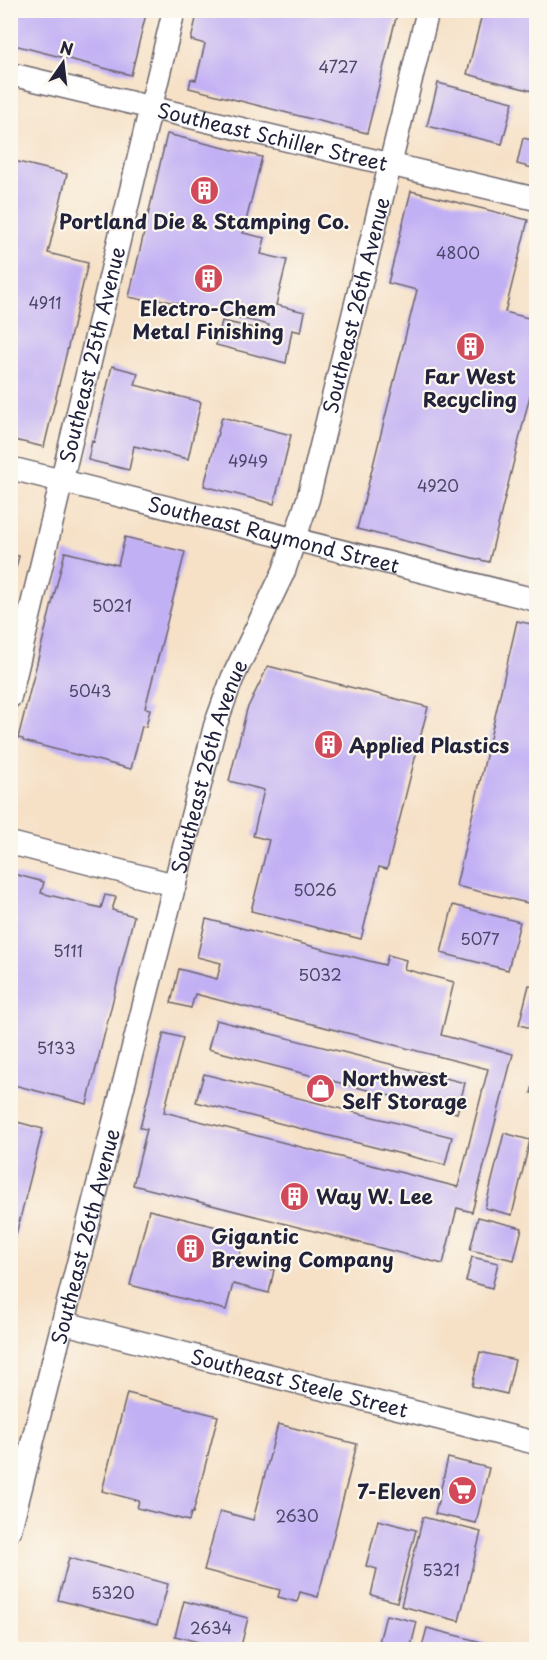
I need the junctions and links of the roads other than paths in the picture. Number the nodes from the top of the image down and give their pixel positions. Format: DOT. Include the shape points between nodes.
graph roads {
  1 [pos="174,10"];
  2 [pos="428,10"];
  3 [pos="10,74"];
  4 [pos="150,107"];
  5 [pos="390,164"];
  6 [pos="537,199"];
  7 [pos="10,468"];
  8 [pos="63,481"];
  9 [pos="295,540"];
  10 [pos="537,600"];
  11 [pos="10,697"];
  12 [pos="10,843"];
  13 [pos="175,885"];
  14 [pos="64,1323"];
  15 [pos="537,1443"];
  16 [pos="10,1530"];
  1 -- 4 [label="street, Southeast 25th Avenue"];
  2 -- 5 [label="street, Southeast 26th Avenue"];
  3 -- 4 [label="street, Southeast Schiller Street"];
  4 -- 5 [label="street, Southeast Schiller Street"];
  4 -- 8 [label="street, Southeast 25th Avenue"];
  5 -- 6 [label="street, Southeast Schiller Street"];
  5 -- 9 [label="street, Southeast 26th Avenue"];
  7 -- 8 [label="street, Southeast Raymond Street"];
  8 -- 9 [label="street, Southeast Raymond Street"];
  8 -- 11 [label="street, Southeast 25th Avenue"];
  9 -- 10 [label="street, Southeast Raymond Street"];
  9 -- 13 [label="street, Southeast 26th Avenue" via="223,701"];
  12 -- 13 [label="street"];
  13 -- 14 [label="street, Southeast 26th Avenue"];
  14 -- 15 [label="street, Southeast Steele Street"];
  14 -- 16 [label="street, Southeast 26th Avenue"];
}
